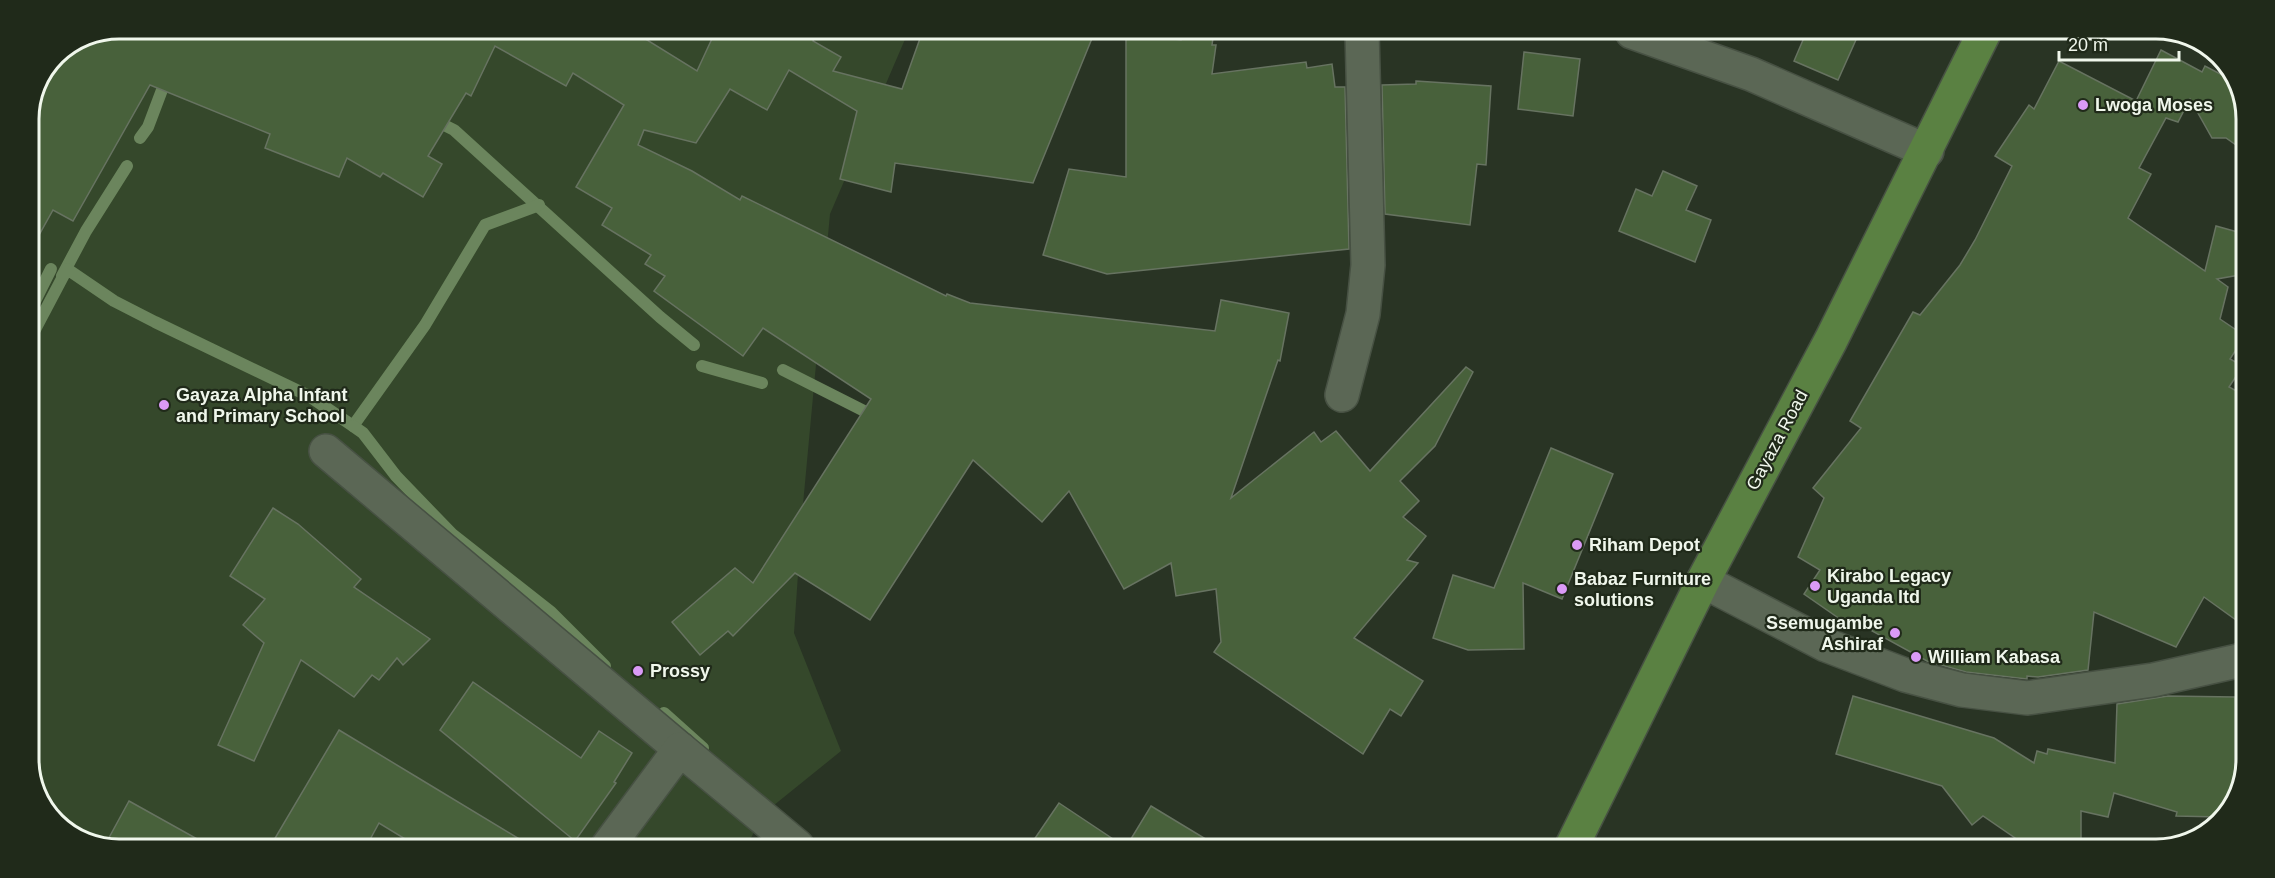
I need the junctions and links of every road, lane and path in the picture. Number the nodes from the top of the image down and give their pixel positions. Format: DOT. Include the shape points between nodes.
graph roads {
  1 [pos="1362,39"];
  2 [pos="1652,39"];
  3 [pos="1981,39"];
  4 [pos="1927,151"];
  5 [pos="1342,396"];
  6 [pos="326,451"];
  7 [pos="1703,580"];
  8 [pos="2236,661"];
  9 [pos="680,749"];
  10 [pos="613,839"];
  11 [pos="789,839"];
  12 [pos="1575,839"];
  1 -- 5 [label="street" via="1368,266 1364,314"];
  2 -- 4 [label="street" via="1751,74"];
  3 -- 4 [label="main road, Gayaza Road"];
  4 -- 7 [label="main road, Gayaza Road"];
  6 -- 9 [label="street"];
  7 -- 8 [label="street" via="1826,645 1905,675 1962,690 2027,698 2153,680"];
  7 -- 12 [label="main road, Gayaza Road"];
  9 -- 10 [label="street"];
  9 -- 11 [label="street"];
}
